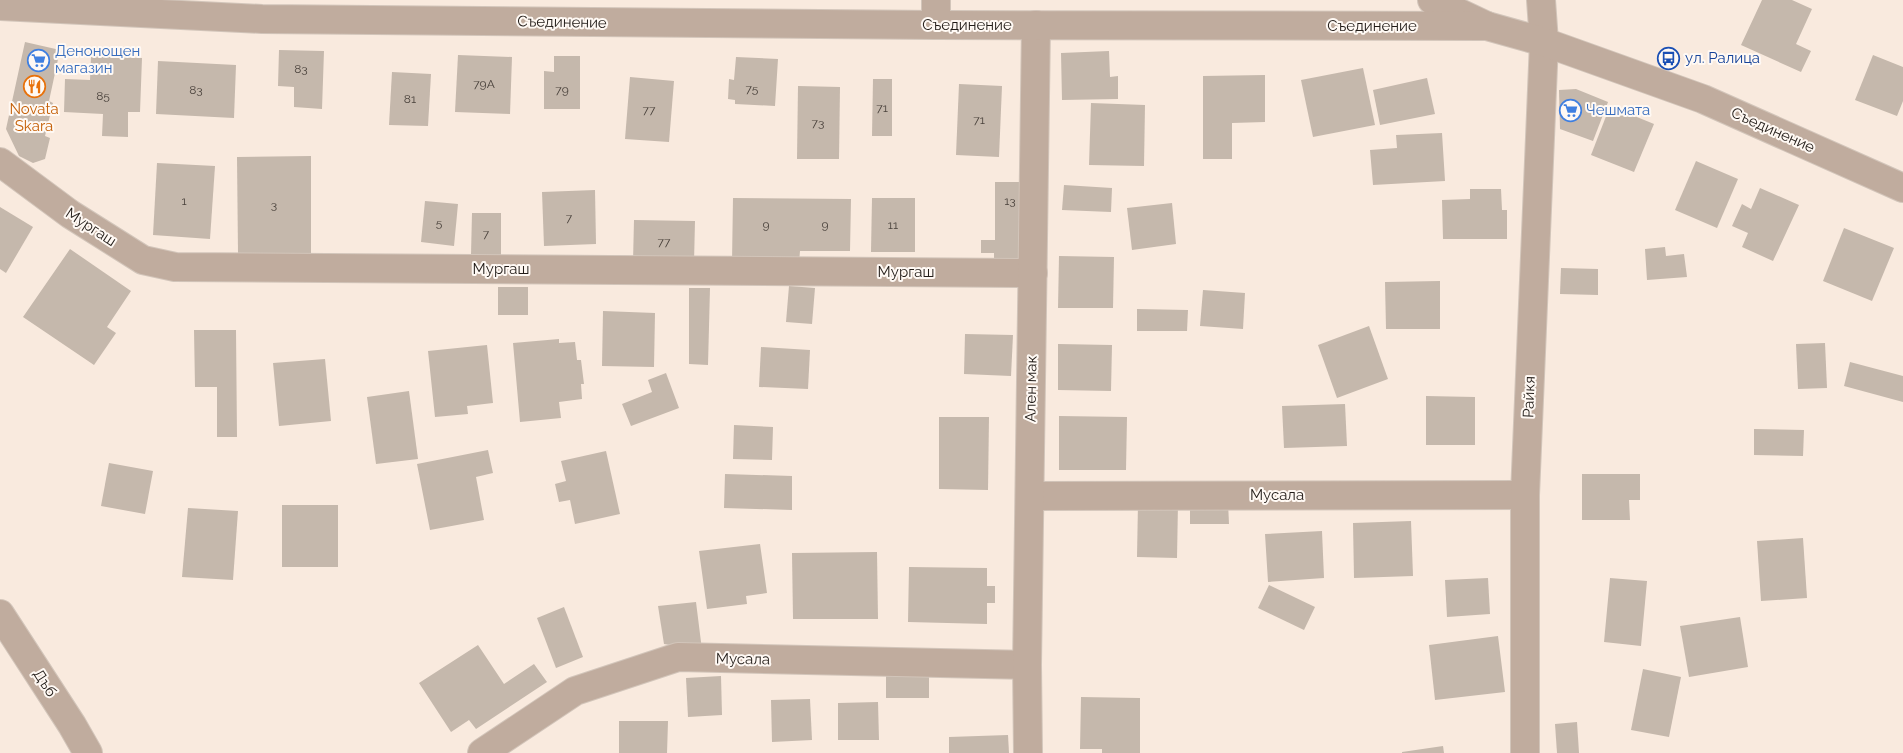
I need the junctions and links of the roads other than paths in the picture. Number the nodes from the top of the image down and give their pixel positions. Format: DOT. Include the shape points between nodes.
graph roads {
  1 [pos="1432,0"];
  2 [pos="1541,0"];
  3 [pos="7,8"];
  4 [pos="936,12"];
  5 [pos="1036,25"];
  6 [pos="1487,26"];
  7 [pos="1544,42"];
  8 [pos="0,162"];
  9 [pos="1903,188"];
  10 [pos="1033,273"];
  11 [pos="1525,495"];
  12 [pos="1030,496"];
  13 [pos="0,614"];
  14 [pos="1027,665"];
  15 [pos="88,753"];
  16 [pos="482,753"];
  17 [pos="1028,753"];
  18 [pos="1525,753"];
  1 -- 6 [label="street"];
  2 -- 7 [label="street, Райкя"];
  3 -- 4 [label="street, Съединение" via="262,19"];
  4 -- 5 [label="street, Съединение"];
  5 -- 6 [label="street, Съединение"];
  5 -- 10 [label="street, Ален мак"];
  6 -- 7 [label="street, Съединение"];
  7 -- 9 [label="street, Съединение" via="1702,99"];
  7 -- 11 [label="street, Райкя"];
  8 -- 10 [label="street, Мургаш" via="70,214 143,260 175,267"];
  10 -- 12 [label="street, Ален мак"];
  11 -- 12 [label="street, Мусала"];
  11 -- 18 [label="street, Райкя"];
  12 -- 14 [label="street, Ален мак"];
  13 -- 15 [label="street, Дъб"];
  14 -- 16 [label="street, Мусала" via="678,657 575,690"];
  14 -- 17 [label="street, Ален мак"];
}
